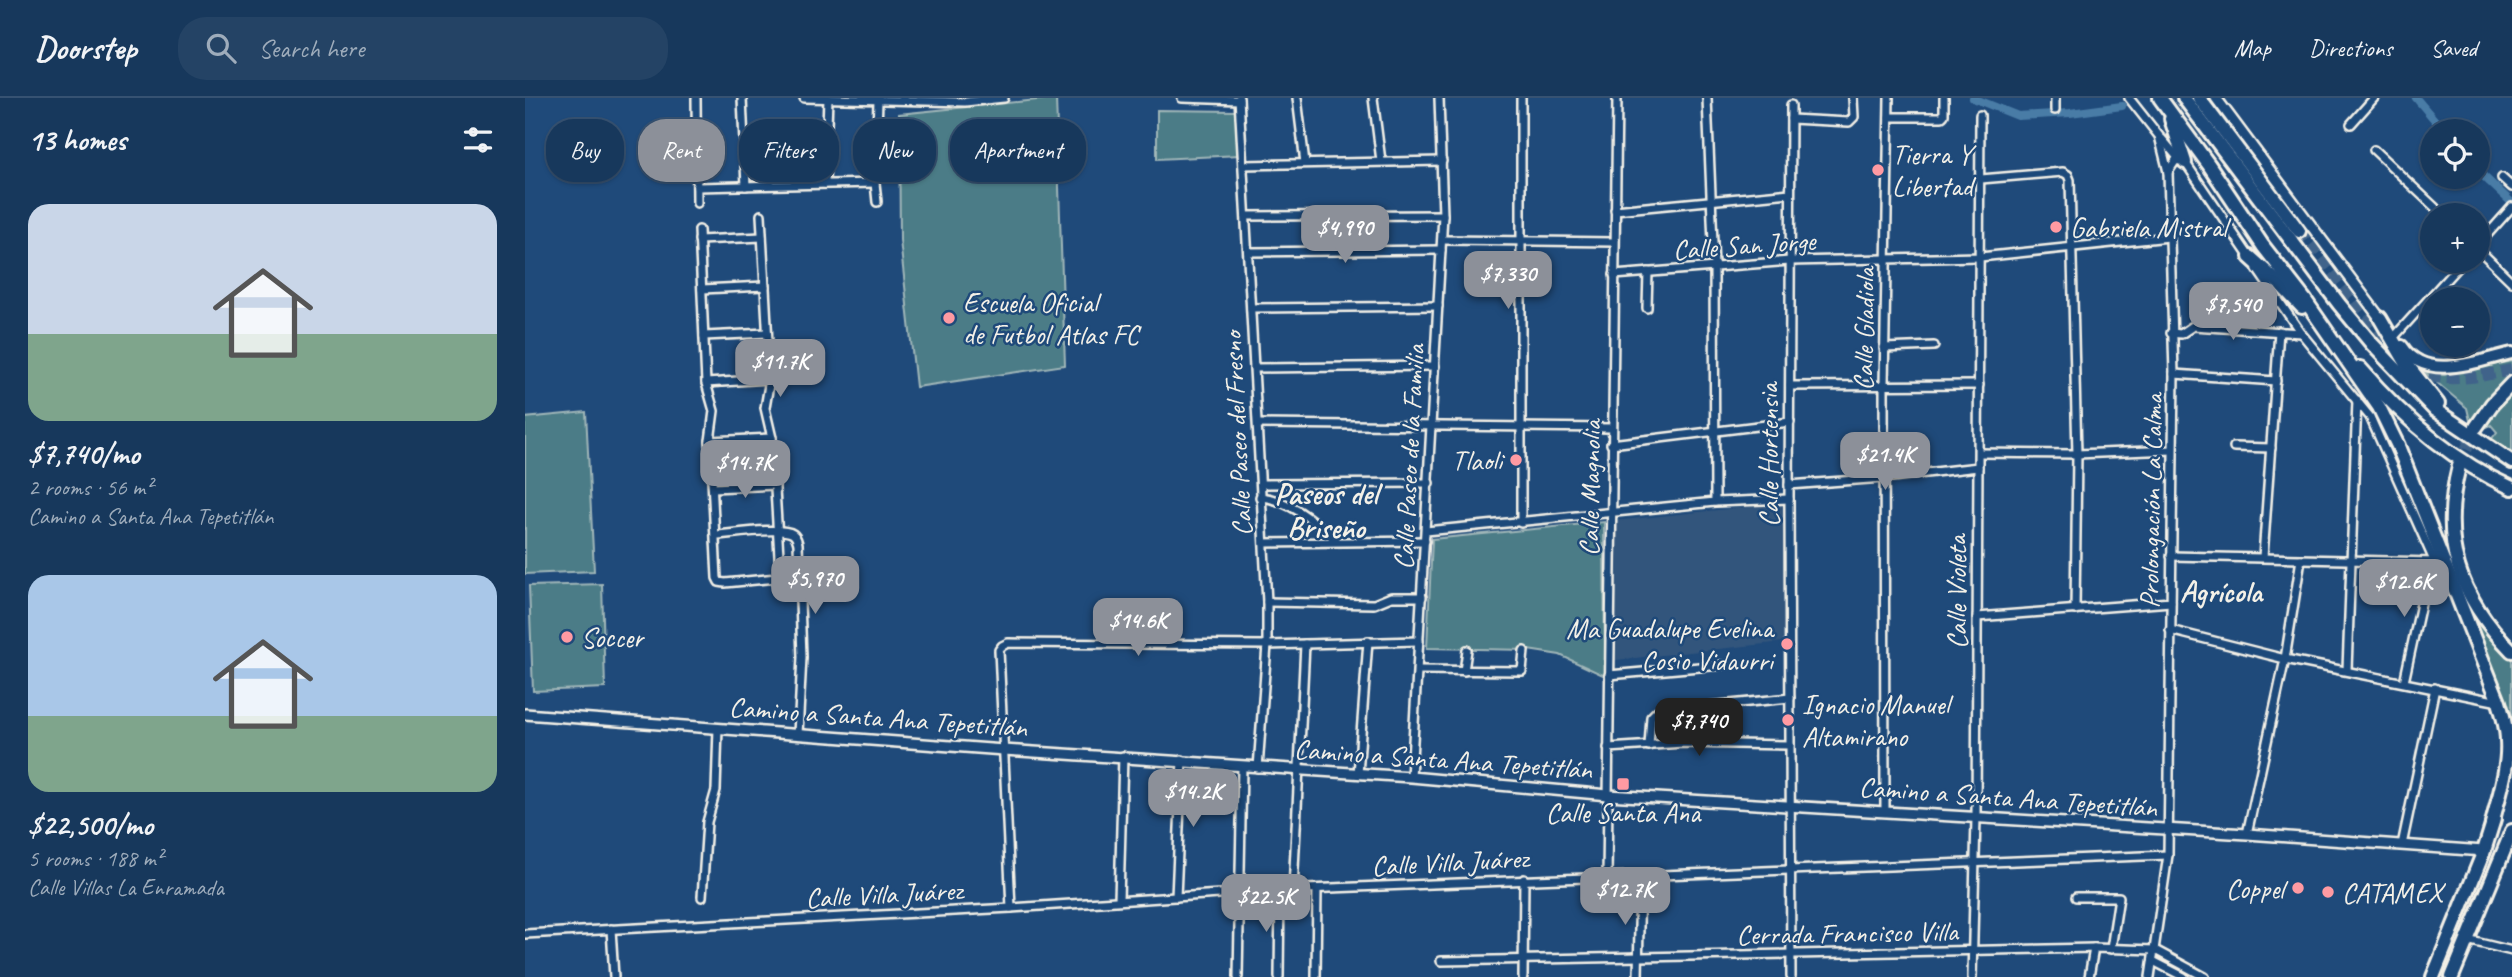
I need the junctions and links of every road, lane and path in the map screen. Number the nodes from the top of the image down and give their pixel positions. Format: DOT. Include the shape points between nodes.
graph roads {
  1 [pos="804,98"];
  2 [pos="828,98"];
  3 [pos="1004,98"];
  4 [pos="1182,98"];
  5 [pos="1297,98"];
  6 [pos="1373,98"];
  7 [pos="1439,98"];
  8 [pos="1521,98"];
  9 [pos="1617,98"];
  10 [pos="1707,98"];
  11 [pos="1853,98"];
  12 [pos="1889,98"];
  13 [pos="1944,98"];
  14 [pos="2055,98"];
  15 [pos="2129,98"];
  16 [pos="2184,98"];
  17 [pos="2199,98"];
  18 [pos="2216,98"];
  19 [pos="2374,98"];
  20 [pos="1239,99"];
  21 [pos="696,100"];
  22 [pos="878,101"];
  23 [pos="742,102"];
  24 [pos="2164,103"];
  25 [pos="1791,104"];
  26 [pos="2055,110"];
  27 [pos="1980,115"];
  28 [pos="1889,117"];
  29 [pos="1791,119"];
  30 [pos="2351,124"];
  31 [pos="2159,136"];
  32 [pos="2374,150"];
  33 [pos="1381,161"];
  34 [pos="1442,161"];
  35 [pos="2182,161"];
  36 [pos="1305,163"];
  37 [pos="1243,165"];
  38 [pos="2168,172"];
  39 [pos="1981,178"];
  40 [pos="2502,178"];
  41 [pos="875,183"];
  42 [pos="825,184"];
  43 [pos="746,186"];
  44 [pos="697,187"];
  45 [pos="2512,187"];
  46 [pos="1790,193"];
  47 [pos="877,202"];
  48 [pos="1712,202"];
  49 [pos="697,203"];
  50 [pos="2430,203"];
  51 [pos="2512,207"];
  52 [pos="1615,210"];
  53 [pos="761,215"];
  54 [pos="1443,215"];
  55 [pos="1246,216"];
  56 [pos="699,230"];
  57 [pos="2299,231"];
  58 [pos="2490,232"];
  59 [pos="762,237"];
  60 [pos="2169,237"];
  61 [pos="699,240"];
  62 [pos="1442,240"];
  63 [pos="1522,241"];
  64 [pos="1614,242"];
  65 [pos="2071,248"];
  66 [pos="1441,250"];
  67 [pos="1248,252"];
  68 [pos="1980,257"];
  69 [pos="2250,257"];
  70 [pos="1886,259"];
  71 [pos="2490,259"];
  72 [pos="1790,261"];
  73 [pos="1713,267"];
  74 [pos="1648,272"];
  75 [pos="2452,273"];
  76 [pos="1614,275"];
  77 [pos="2512,282"];
  78 [pos="765,286"];
  79 [pos="702,289"];
  80 [pos="1438,306"];
  81 [pos="1251,308"];
  82 [pos="1647,308"];
  83 [pos="2380,318"];
  84 [pos="2321,323"];
  85 [pos="2279,331"];
  86 [pos="767,333"];
  87 [pos="2171,333"];
  88 [pos="2301,333"];
  89 [pos="704,336"];
  90 [pos="2395,336"];
  91 [pos="1934,346"];
  92 [pos="1884,348"];
  93 [pos="2512,353"];
  94 [pos="1435,366"];
  95 [pos="1254,368"];
  96 [pos="2174,374"];
  97 [pos="770,379"];
  98 [pos="2276,381"];
  99 [pos="706,383"];
  100 [pos="2512,383"];
  101 [pos="1979,384"];
  102 [pos="1884,385"];
  103 [pos="1790,386"];
  104 [pos="2357,399"];
  105 [pos="2451,421"];
  106 [pos="1790,422"];
  107 [pos="1258,424"];
  108 [pos="1432,425"];
  109 [pos="1522,428"];
  110 [pos="1612,428"];
  111 [pos="2476,428"];
  112 [pos="1715,431"];
  113 [pos="772,438"];
  114 [pos="710,441"];
  115 [pos="1611,444"];
  116 [pos="2234,447"];
  117 [pos="2271,448"];
  118 [pos="2172,450"];
  119 [pos="1979,453"];
  120 [pos="2077,454"];
  121 [pos="2512,462"];
  122 [pos="2459,466"];
  123 [pos="1978,467"];
  124 [pos="1884,478"];
  125 [pos="1429,483"];
  126 [pos="1261,484"];
  127 [pos="775,485"];
  128 [pos="1790,485"];
  129 [pos="713,488"];
  130 [pos="2512,488"];
  131 [pos="1260,497"];
  132 [pos="1789,499"];
  133 [pos="1715,502"];
  134 [pos="1611,513"];
  135 [pos="1521,523"];
  136 [pos="778,531"];
  137 [pos="1426,531"];
  138 [pos="716,535"];
  139 [pos="1337,541"];
  140 [pos="1425,541"];
  141 [pos="1264,543"];
  142 [pos="2171,556"];
  143 [pos="2263,557"];
  144 [pos="2301,558"];
  145 [pos="2352,560"];
  146 [pos="2432,562"];
  147 [pos="2452,585"];
  148 [pos="1422,597"];
  149 [pos="1267,602"];
  150 [pos="2171,602"];
  151 [pos="2075,610"];
  152 [pos="1977,617"];
  153 [pos="2170,631"];
  154 [pos="1368,641"];
  155 [pos="1419,641"];
  156 [pos="1305,644"];
  157 [pos="1268,646"];
  158 [pos="1467,650"];
  159 [pos="1524,651"];
  160 [pos="2512,651"];
  161 [pos="2285,659"];
  162 [pos="1721,665"];
  163 [pos="1418,670"];
  164 [pos="2347,670"];
  165 [pos="1464,671"];
  166 [pos="1609,674"];
  167 [pos="2404,682"];
  168 [pos="2435,688"];
  169 [pos="1790,698"];
  170 [pos="2499,702"];
  171 [pos="525,714"];
  172 [pos="718,728"];
  173 [pos="798,734"];
  174 [pos="1790,745"];
  175 [pos="1649,746"];
  176 [pos="1608,748"];
  177 [pos="1004,750"];
  178 [pos="1123,756"];
  179 [pos="1182,760"];
  180 [pos="1241,767"];
  181 [pos="1258,768"];
  182 [pos="1297,770"];
  183 [pos="1358,774"];
  184 [pos="1411,777"];
  185 [pos="2512,777"];
  186 [pos="1608,795"];
  187 [pos="1790,805"];
  188 [pos="1885,812"];
  189 [pos="1976,818"];
  190 [pos="2492,824"];
  191 [pos="2169,830"];
  192 [pos="2512,831"];
  193 [pos="2247,834"];
  194 [pos="2402,845"];
  195 [pos="2484,851"];
  196 [pos="2168,855"];
  197 [pos="1975,864"];
  198 [pos="1790,872"];
  199 [pos="1640,877"];
  200 [pos="1607,878"];
  201 [pos="1524,879"];
  202 [pos="1317,889"];
  203 [pos="1280,890"];
  204 [pos="1293,890"];
  205 [pos="1241,892"];
  206 [pos="702,897"];
  207 [pos="1176,897"];
  208 [pos="2076,897"];
  209 [pos="1119,900"];
  210 [pos="1011,908"];
  211 [pos="611,929"];
  212 [pos="525,934"];
  213 [pos="2467,940"];
  214 [pos="2094,948"];
  215 [pos="2111,949"];
  216 [pos="2155,950"];
  217 [pos="1973,951"];
  218 [pos="2512,951"];
  219 [pos="1791,955"];
  220 [pos="1639,959"];
  221 [pos="1524,960"];
  222 [pos="1441,961"];
  223 [pos="2153,961"];
  224 [pos="614,977"];
  225 [pos="1238,977"];
  226 [pos="1279,977"];
  227 [pos="1316,977"];
  228 [pos="1524,977"];
  229 [pos="1638,977"];
  230 [pos="1791,977"];
  231 [pos="1972,977"];
  232 [pos="2089,977"];
  233 [pos="2150,977"];
  234 [pos="2184,977"];
  235 [pos="2205,977"];
  236 [pos="2433,977"];
  237 [pos="2452,977"];
  1 -- 2 [label="street"];
  2 -- 22 [label="street"];
  2 -- 42 [label="street"];
  3 -- 22 [label="street"];
  4 -- 20 [label="street"];
  5 -- 36 [label="street"];
  6 -- 33 [label="street"];
  7 -- 34 [label="street, Calle Paseo de la Familia"];
  8 -- 63 [label="street"];
  9 -- 52 [label="street, Calle Magnolia"];
  10 -- 48 [label="street"];
  11 -- 29 [label="street" via="1854,117 1849,122"];
  12 -- 28 [label="street, Calle Gladiola"];
  13 -- 28 [label="street" via="1942,117"];
  14 -- 26 [label="street"];
  15 -- 31 [label="street, Prolongación La Calma"];
  16 -- 105 [label="highway" via="2372,344 2409,385"];
  17 -- 57 [label="highway"];
  18 -- 83 [label="street"];
  19 -- 30 [label="street"];
  20 -- 37 [label="street, Calle Paseo del Fresno"];
  21 -- 44 [label="street"];
  22 -- 41 [label="street"];
  23 -- 43 [label="street"];
  24 -- 35 [label="highway"];
  24 -- 84 [label="highway"];
  25 -- 29 [label="street, Calle Hortensia"];
  27 -- 39 [label="street, Calle Violeta"];
  28 -- 70 [label="street, Calle Gladiola"];
  29 -- 46 [label="street, Calle Hortensia"];
  31 -- 35 [label="street"];
  31 -- 38 [label="street, Prolongación La Calma"];
  32 -- 50 [label="street"];
  33 -- 34 [label="street"];
  33 -- 36 [label="street"];
  34 -- 54 [label="street, Calle Paseo de la Familia"];
  35 -- 38 [label="street" via="2172,164"];
  35 -- 69 [label="street"];
  36 -- 37 [label="street"];
  37 -- 55 [label="street, Calle Paseo del Fresno"];
  38 -- 60 [label="street, Prolongación La Calma"];
  39 -- 65 [label="street" via="2068,174"];
  39 -- 68 [label="street, Calle Violeta"];
  40 -- 45 [label="street"];
  41 -- 42 [label="street"];
  41 -- 47 [label="street"];
  42 -- 43 [label="street"];
  43 -- 44 [label="street"];
  44 -- 49 [label="street"];
  46 -- 48 [label="street"];
  46 -- 72 [label="street, Calle Hortensia"];
  48 -- 52 [label="street"];
  48 -- 73 [label="street"];
  51 -- 58 [label="street"];
  52 -- 64 [label="street, Calle Magnolia"];
  53 -- 59 [label="street"];
  54 -- 55 [label="street"];
  54 -- 62 [label="street, Calle Paseo de la Familia"];
  55 -- 67 [label="street, Calle Paseo del Fresno"];
  56 -- 61 [label="street"];
  59 -- 61 [label="street"];
  59 -- 78 [label="street"];
  60 -- 65 [label="street, Calle San Jorge"];
  60 -- 87 [label="street, Prolongación La Calma"];
  61 -- 79 [label="street"];
  62 -- 63 [label="street"];
  62 -- 66 [label="street, Calle Paseo de la Familia"];
  63 -- 64 [label="street"];
  63 -- 109 [label="street"];
  64 -- 76 [label="street, Calle Magnolia"];
  65 -- 68 [label="street, Calle San Jorge"];
  65 -- 120 [label="street"];
  66 -- 67 [label="street"];
  66 -- 80 [label="street, Calle Paseo de la Familia"];
  67 -- 81 [label="street, Calle Paseo del Fresno"];
  68 -- 70 [label="street, Calle San Jorge"];
  68 -- 101 [label="street, Calle Violeta"];
  69 -- 84 [label="highway"];
  69 -- 88 [label="street"];
  70 -- 72 [label="street, Calle San Jorge"];
  70 -- 92 [label="street, Calle Gladiola"];
  71 -- 77 [label="street"];
  72 -- 73 [label="street, Calle San Jorge"];
  72 -- 103 [label="street, Calle Hortensia"];
  73 -- 74 [label="street, Calle San Jorge"];
  73 -- 112 [label="street"];
  74 -- 76 [label="street, Calle San Jorge"];
  74 -- 82 [label="street"];
  75 -- 90 [label="street"];
  76 -- 110 [label="street, Calle Magnolia"];
  78 -- 79 [label="street"];
  78 -- 86 [label="street"];
  79 -- 89 [label="street"];
  80 -- 81 [label="street"];
  80 -- 94 [label="street, Calle Paseo de la Familia"];
  81 -- 95 [label="street, Calle Paseo del Fresno"];
  83 -- 90 [label="main road"];
  83 -- 105 [label="highway" via="2408,366"];
  84 -- 130 [label="highway" via="2410,420 2456,457"];
  84 -- 147 [label="highway" via="2379,407"];
  85 -- 87 [label="street" via="2193,326 2181,334"];
  85 -- 88 [label="street"];
  85 -- 98 [label="street"];
  86 -- 89 [label="street"];
  86 -- 97 [label="street"];
  87 -- 96 [label="street, Prolongación La Calma"];
  88 -- 104 [label="street"];
  89 -- 99 [label="street"];
  90 -- 93 [label="main road" via="2405,352 2424,366 2448,367"];
  91 -- 92 [label="street"];
  92 -- 102 [label="street, Calle Gladiola"];
  94 -- 95 [label="street"];
  94 -- 108 [label="street, Calle Paseo de la Familia"];
  95 -- 107 [label="street, Calle Paseo del Fresno"];
  96 -- 98 [label="street"];
  96 -- 118 [label="street, Prolongación La Calma"];
  97 -- 99 [label="street"];
  97 -- 113 [label="street" via="765,408"];
  98 -- 117 [label="street"];
  99 -- 114 [label="street" via="714,411"];
  100 -- 111 [label="highway"];
  101 -- 102 [label="street"];
  101 -- 119 [label="street, Calle Violeta"];
  102 -- 103 [label="street"];
  102 -- 124 [label="street, Calle Gladiola"];
  103 -- 106 [label="street, Calle Hortensia"];
  104 -- 145 [label="street"];
  104 -- 146 [label="street" via="2381,438"];
  105 -- 121 [label="highway"];
  106 -- 112 [label="street"];
  106 -- 128 [label="street, Calle Hortensia"];
  107 -- 108 [label="street"];
  107 -- 126 [label="street, Calle Paseo del Fresno"];
  108 -- 109 [label="street"];
  108 -- 125 [label="street, Calle Paseo de la Familia"];
  109 -- 110 [label="street"];
  109 -- 135 [label="street"];
  110 -- 115 [label="street, Calle Magnolia"];
  112 -- 115 [label="street"];
  112 -- 133 [label="street"];
  113 -- 114 [label="street"];
  113 -- 127 [label="street"];
  114 -- 129 [label="street"];
  115 -- 134 [label="street, Calle Magnolia"];
  116 -- 117 [label="street"];
  117 -- 143 [label="street"];
  118 -- 120 [label="street"];
  118 -- 142 [label="street, Prolongación La Calma"];
  119 -- 120 [label="street"];
  119 -- 123 [label="street, Calle Violeta"];
  120 -- 151 [label="street"];
  122 -- 160 [label="highway" via="2451,498 2455,558 2479,613"];
  123 -- 124 [label="street"];
  123 -- 152 [label="street, Calle Violeta"];
  124 -- 128 [label="street"];
  124 -- 188 [label="street, Calle Gladiola"];
  125 -- 126 [label="street"];
  125 -- 137 [label="street, Calle Paseo de la Familia"];
  126 -- 131 [label="street, Calle Paseo del Fresno"];
  127 -- 129 [label="street"];
  127 -- 136 [label="street"];
  128 -- 132 [label="street, Calle Hortensia"];
  129 -- 138 [label="street"];
  131 -- 139 [label="street" via="1272,498 1316,522"];
  131 -- 141 [label="street, Calle Paseo del Fresno"];
  132 -- 133 [label="street"];
  132 -- 169 [label="street, Calle Hortensia"];
  133 -- 134 [label="street"];
  134 -- 135 [label="street"];
  134 -- 166 [label="street, Calle Magnolia"];
  135 -- 137 [label="street"];
  136 -- 138 [label="street"];
  136 -- 138 [label="street" via="779,576 725,583 717,578"];
  136 -- 173 [label="street" via="792,533 798,544 802,657"];
  137 -- 140 [label="street, Calle Paseo de la Familia"];
  139 -- 140 [label="street"];
  139 -- 141 [label="street"];
  140 -- 148 [label="street, Calle Paseo de la Familia"];
  141 -- 149 [label="street, Calle Paseo del Fresno"];
  142 -- 143 [label="street"];
  142 -- 150 [label="street, Prolongación La Calma"];
  143 -- 144 [label="street"];
  144 -- 145 [label="street"];
  144 -- 161 [label="street"];
  145 -- 146 [label="street"];
  145 -- 164 [label="street"];
  146 -- 147 [label="street"];
  146 -- 167 [label="street"];
  147 -- 170 [label="highway"];
  148 -- 149 [label="street" via="1391,597 1374,604"];
  148 -- 155 [label="street, Calle Paseo de la Familia"];
  149 -- 157 [label="street, Calle Paseo del Fresno"];
  150 -- 151 [label="street"];
  150 -- 153 [label="street, Prolongación La Calma"];
  151 -- 152 [label="street"];
  152 -- 189 [label="street, Calle Violeta"];
  153 -- 161 [label="street"];
  153 -- 191 [label="street, Prolongación La Calma"];
  154 -- 155 [label="street"];
  154 -- 156 [label="street"];
  154 -- 183 [label="street"];
  155 -- 163 [label="street, Calle Paseo de la Familia"];
  156 -- 157 [label="street"];
  156 -- 182 [label="street"];
  157 -- 177 [label="street" via="1005,644 999,650"];
  157 -- 181 [label="street, Calle Paseo del Fresno"];
  158 -- 165 [label="street"];
  159 -- 165 [label="street" via="1521,671"];
  161 -- 164 [label="street"];
  161 -- 193 [label="street"];
  162 -- 166 [label="street"];
  163 -- 165 [label="street"];
  163 -- 184 [label="street, Calle Paseo de la Familia"];
  164 -- 167 [label="street"];
  166 -- 176 [label="street, Calle Magnolia"];
  167 -- 168 [label="street"];
  168 -- 170 [label="street"];
  168 -- 194 [label="street"];
  169 -- 174 [label="street, Calle Hortensia"];
  169 -- 175 [label="street" via="1657,711 1651,718"];
  170 -- 190 [label="highway" via="2508,742"];
  171 -- 172 [label="street, Camino a Santa Ana Tepetitlán"];
  172 -- 173 [label="street, Camino a Santa Ana Tepetitlán"];
  172 -- 206 [label="street" via="716,790 707,822"];
  173 -- 177 [label="street, Camino a Santa Ana Tepetitlán"];
  174 -- 175 [label="street"];
  174 -- 187 [label="street, Calle Hortensia"];
  175 -- 176 [label="street"];
  176 -- 186 [label="street, Calle Magnolia"];
  177 -- 178 [label="street, Camino a Santa Ana Tepetitlán"];
  177 -- 210 [label="street"];
  178 -- 179 [label="street, Camino a Santa Ana Tepetitlán"];
  178 -- 209 [label="street"];
  179 -- 180 [label="street, Camino a Santa Ana Tepetitlán"];
  179 -- 207 [label="street"];
  180 -- 181 [label="street, Camino a Santa Ana Tepetitlán"];
  180 -- 205 [label="street"];
  181 -- 182 [label="street, Camino a Santa Ana Tepetitlán"];
  182 -- 183 [label="street, Camino a Santa Ana Tepetitlán"];
  182 -- 204 [label="street"];
  183 -- 184 [label="street, Camino a Santa Ana Tepetitlán"];
  184 -- 186 [label="street, Camino a Santa Ana Tepetitlán"];
  185 -- 190 [label="highway"];
  186 -- 187 [label="street, Camino a Santa Ana Tepetitlán"];
  186 -- 200 [label="street, Calle Magnolia"];
  187 -- 188 [label="street, Camino a Santa Ana Tepetitlán"];
  187 -- 198 [label="street, Calle Hortensia"];
  188 -- 189 [label="street, Camino a Santa Ana Tepetitlán"];
  189 -- 191 [label="street, Camino a Santa Ana Tepetitlán"];
  189 -- 197 [label="street, Calle Violeta"];
  190 -- 195 [label="highway"];
  191 -- 193 [label="street, Camino a Santa Ana Tepetitlán"];
  191 -- 196 [label="street, Prolongación La Calma"];
  192 -- 213 [label="highway"];
  193 -- 194 [label="street, Camino a Santa Ana Tepetitlán"];
  194 -- 195 [label="street, Camino a Santa Ana Tepetitlán"];
  195 -- 236 [label="highway"];
  196 -- 197 [label="street, Calle Villa Juárez"];
  196 -- 216 [label="street, Prolongación La Calma"];
  197 -- 198 [label="street, Calle Villa Juárez"];
  197 -- 217 [label="street, Calle Violeta"];
  198 -- 199 [label="street, Calle Villa Juárez"];
  198 -- 219 [label="street, Calle Hortensia"];
  199 -- 200 [label="street, Calle Villa Juárez"];
  199 -- 220 [label="street"];
  200 -- 201 [label="street, Calle Villa Juárez"];
  201 -- 202 [label="street, Calle Villa Juárez"];
  201 -- 221 [label="street"];
  202 -- 204 [label="street, Calle Villa Juárez"];
  202 -- 227 [label="street"];
  203 -- 204 [label="street, Calle Villa Juárez"];
  203 -- 205 [label="street, Calle Villa Juárez"];
  203 -- 226 [label="street"];
  205 -- 207 [label="street, Calle Villa Juárez"];
  205 -- 225 [label="street"];
  207 -- 209 [label="street, Calle Villa Juárez"];
  208 -- 215 [label="street" via="2119,897"];
  209 -- 210 [label="street, Calle Villa Juárez"];
  210 -- 211 [label="street, Calle Villa Juárez"];
  211 -- 212 [label="street, Calle Villa Juárez"];
  211 -- 224 [label="street"];
  213 -- 218 [label="street"];
  213 -- 237 [label="highway"];
  214 -- 215 [label="street, Cerrada Francisco Villa"];
  214 -- 217 [label="street, Cerrada Francisco Villa"];
  214 -- 232 [label="street"];
  215 -- 216 [label="street, Cerrada Francisco Villa"];
  216 -- 223 [label="street, Prolongación La Calma"];
  216 -- 235 [label="street, Cerrada Francisco Villa"];
  217 -- 219 [label="street, Cerrada Francisco Villa"];
  217 -- 231 [label="street, Calle Violeta"];
  219 -- 220 [label="street, Cerrada Francisco Villa"];
  219 -- 230 [label="street, Calle Hortensia"];
  220 -- 221 [label="street, Cerrada Francisco Villa"];
  220 -- 229 [label="street"];
  221 -- 222 [label="street, Cerrada Francisco Villa"];
  221 -- 228 [label="street"];
  223 -- 233 [label="street, Prolongación La Calma"];
  223 -- 234 [label="street"];
}
